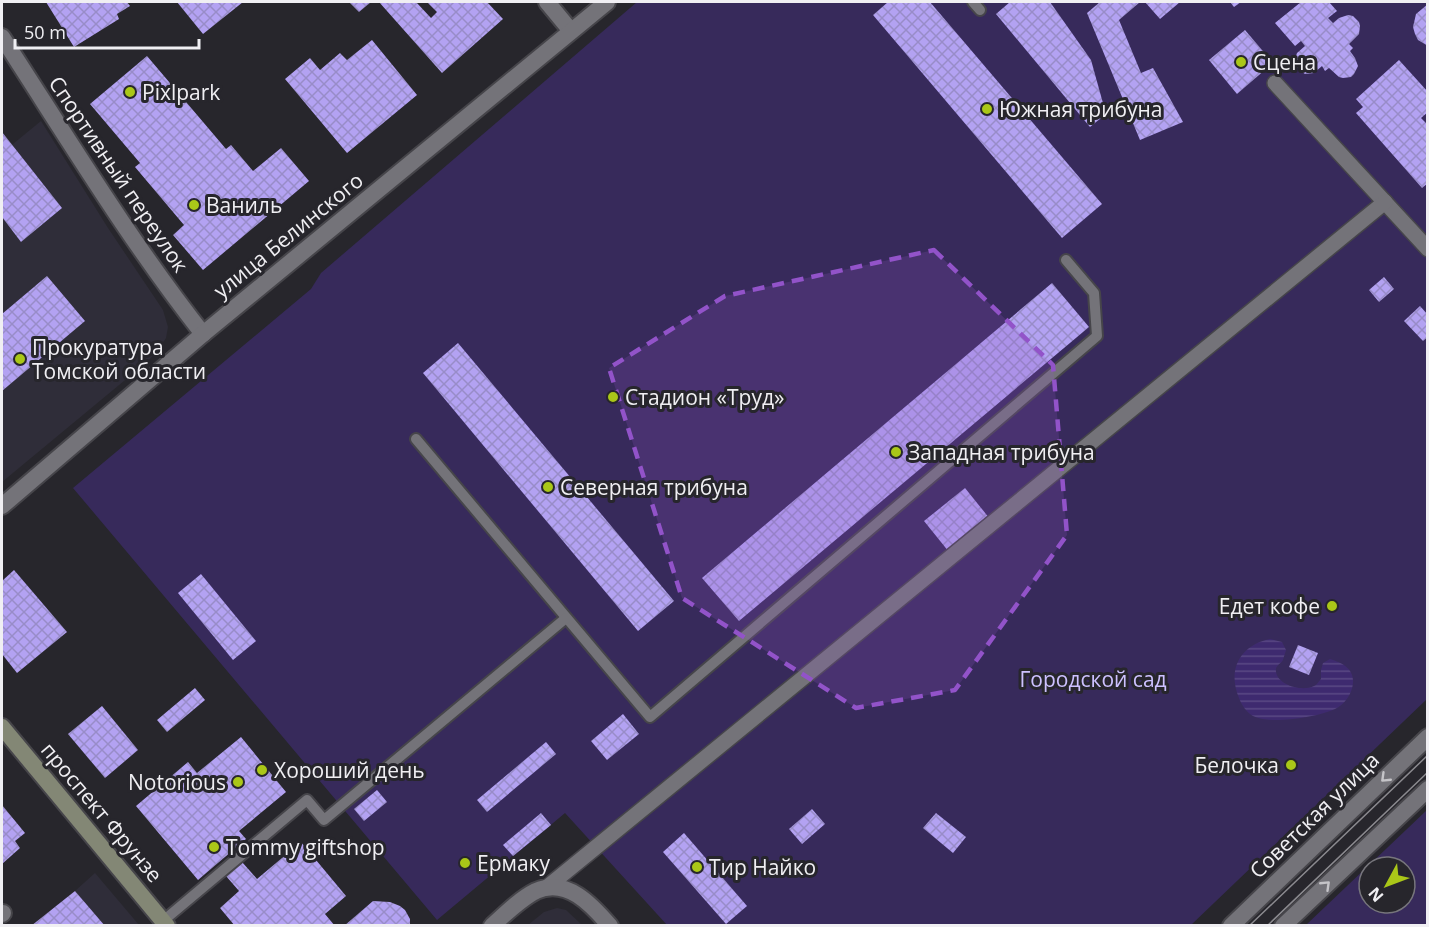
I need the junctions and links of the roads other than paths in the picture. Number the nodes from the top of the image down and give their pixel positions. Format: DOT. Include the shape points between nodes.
graph roads {
  1 [pos="547,2"];
  2 [pos="607,2"];
  3 [pos="571,31"];
  4 [pos="2,37"];
  5 [pos="1275,83"];
  6 [pos="1385,202"];
  7 [pos="1428,249"];
  8 [pos="1066,260"];
  9 [pos="203,334"];
  10 [pos="416,439"];
  11 [pos="2,506"];
  12 [pos="566,618"];
  13 [pos="2,727"];
  14 [pos="1428,737"];
  15 [pos="1428,789"];
  16 [pos="546,888"];
  17 [pos="165,923"];
  18 [pos="492,926"];
  19 [pos="610,926"];
  20 [pos="1231,926"];
  21 [pos="1283,926"];
  1 -- 3 [label="street"];
  2 -- 3 [label="street, улица Белинского"];
  3 -- 9 [label="street, улица Белинского"];
  4 -- 9 [label="street, Спортивный переулок" via="119,217"];
  5 -- 6 [label="street"];
  6 -- 7 [label="street"];
  6 -- 16 [label="street"];
  8 -- 12 [label="lane" via="1094,293 1097,336 650,717"];
  9 -- 11 [label="street, улица Белинского"];
  10 -- 12 [label="lane"];
  12 -- 17 [label="lane" via="324,820 307,800"];
  13 -- 17 [label="main road, проспект Фрунзе"];
  14 -- 20 [label="street, Советская улица, one-way"];
  21 -- 15 [label="street, one-way"];
  16 -- 18 [label="street" via="535,891"];
  16 -- 19 [label="street" via="575,893"];
}
